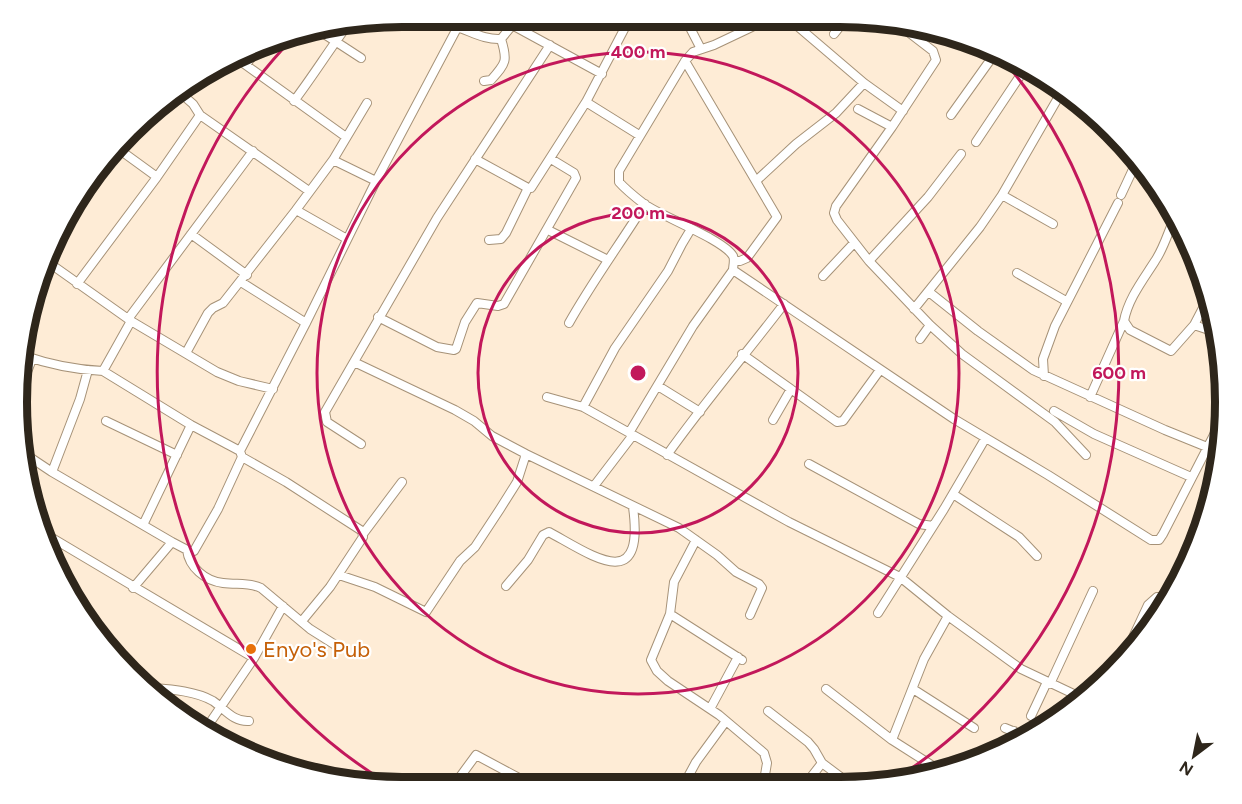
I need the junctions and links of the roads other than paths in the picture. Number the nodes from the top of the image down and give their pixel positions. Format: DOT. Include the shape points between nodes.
graph roads {
  1 [pos="458,27"];
  2 [pos="513,27"];
  3 [pos="516,27"];
  4 [pos="626,27"];
  5 [pos="690,27"];
  6 [pos="752,27"];
  7 [pos="798,27"];
  8 [pos="840,27"];
  9 [pos="342,32"];
  10 [pos="834,34"];
  11 [pos="910,34"];
  12 [pos="325,35"];
  13 [pos="501,39"];
  14 [pos="334,41"];
  15 [pos="550,45"];
  16 [pos="701,49"];
  17 [pos="361,58"];
  18 [pos="991,59"];
  19 [pos="250,60"];
  20 [pos="684,61"];
  21 [pos="243,63"];
  22 [pos="246,65"];
  23 [pos="602,74"];
  24 [pos="1022,74"];
  25 [pos="483,81"];
  26 [pos="864,83"];
  27 [pos="184,97"];
  28 [pos="1058,97"];
  29 [pos="294,100"];
  30 [pos="586,102"];
  31 [pos="367,103"];
  32 [pos="858,109"];
  33 [pos="903,111"];
  34 [pos="200,115"];
  35 [pos="951,115"];
  36 [pos="892,128"];
  37 [pos="639,135"];
  38 [pos="346,137"];
  39 [pos="976,142"];
  40 [pos="252,151"];
  41 [pos="122,152"];
  42 [pos="961,154"];
  43 [pos="475,159"];
  44 [pos="551,159"];
  45 [pos="333,160"];
  46 [pos="1133,168"];
  47 [pos="157,177"];
  48 [pos="376,181"];
  49 [pos="756,181"];
  50 [pos="528,188"];
  51 [pos="309,191"];
  52 [pos="1002,195"];
  53 [pos="645,204"];
  54 [pos="297,210"];
  55 [pos="1053,224"];
  56 [pos="1171,226"];
  57 [pos="548,230"];
  58 [pos="691,230"];
  59 [pos="192,234"];
  60 [pos="347,239"];
  61 [pos="489,240"];
  62 [pos="854,243"];
  63 [pos="608,260"];
  64 [pos="869,261"];
  65 [pos="53,266"];
  66 [pos="734,266"];
  67 [pos="1017,273"];
  68 [pos="247,275"];
  69 [pos="823,276"];
  70 [pos="241,282"];
  71 [pos="77,284"];
  72 [pos="929,292"];
  73 [pos="1066,302"];
  74 [pos="784,304"];
  75 [pos="1203,308"];
  76 [pos="914,309"];
  77 [pos="378,317"];
  78 [pos="130,320"];
  79 [pos="1124,321"];
  80 [pos="306,322"];
  81 [pos="569,323"];
  82 [pos="930,325"];
  83 [pos="1194,325"];
  84 [pos="1208,330"];
  85 [pos="920,339"];
  86 [pos="186,353"];
  87 [pos="742,354"];
  88 [pos="32,358"];
  89 [pos="1043,359"];
  90 [pos="354,362"];
  91 [pos="29,366"];
  92 [pos="88,370"];
  93 [pos="880,370"];
  94 [pos="1033,370"];
  95 [pos="103,371"];
  96 [pos="1044,376"];
  97 [pos="658,386"];
  98 [pos="273,388"];
  99 [pos="791,389"];
  100 [pos="547,397"];
  101 [pos="1090,397"];
  102 [pos="583,407"];
  103 [pos="1054,411"];
  104 [pos="699,412"];
  105 [pos="773,420"];
  106 [pos="106,421"];
  107 [pos="191,425"];
  108 [pos="631,434"];
  109 [pos="1213,436"];
  110 [pos="985,439"];
  111 [pos="361,444"];
  112 [pos="1207,447"];
  113 [pos="241,454"];
  114 [pos="526,454"];
  115 [pos="177,455"];
  116 [pos="667,455"];
  117 [pos="1086,455"];
  118 [pos="31,458"];
  119 [pos="809,464"];
  120 [pos="52,472"];
  121 [pos="1191,477"];
  122 [pos="402,482"];
  123 [pos="594,486"];
  124 [pos="953,494"];
  125 [pos="633,507"];
  126 [pos="143,525"];
  127 [pos="933,526"];
  128 [pos="363,534"];
  129 [pos="53,539"];
  130 [pos="696,540"];
  131 [pos="172,542"];
  132 [pos="187,550"];
  133 [pos="1037,556"];
  134 [pos="339,575"];
  135 [pos="900,577"];
  136 [pos="506,586"];
  137 [pos="133,588"];
  138 [pos="1093,591"];
  139 [pos="1160,597"];
  140 [pos="283,606"];
  141 [pos="878,613"];
  142 [pos="670,614"];
  143 [pos="750,615"];
  144 [pos="948,616"];
  145 [pos="302,621"];
  146 [pos="1134,635"];
  147 [pos="337,646"];
  148 [pos="254,658"];
  149 [pos="1049,683"];
  150 [pos="826,689"];
  151 [pos="912,689"];
  152 [pos="162,690"];
  153 [pos="1075,694"];
  154 [pos="222,707"];
  155 [pos="710,709"];
  156 [pos="768,711"];
  157 [pos="1031,716"];
  158 [pos="249,721"];
  159 [pos="726,721"];
  160 [pos="209,724"];
  161 [pos="974,728"];
  162 [pos="1005,728"];
  163 [pos="1014,731"];
  164 [pos="1017,732"];
  165 [pos="1012,735"];
  166 [pos="892,740"];
  167 [pos="822,763"];
  168 [pos="932,765"];
  169 [pos="460,777"];
  170 [pos="517,777"];
  171 [pos="688,777"];
  172 [pos="766,777"];
  173 [pos="811,777"];
  174 [pos="841,777"];
  1 -- 13 [label="street" via="489,40"];
  1 -- 48 [label="street"];
  2 -- 13 [label="street"];
  3 -- 15 [label="street"];
  4 -- 23 [label="street"];
  5 -- 16 [label="street"];
  6 -- 16 [label="street"];
  7 -- 26 [label="street"];
  8 -- 10 [label="street"];
  9 -- 14 [label="street"];
  11 -- 33 [label="street" via="933,51 936,60"];
  12 -- 14 [label="street"];
  13 -- 25 [label="street" via="506,61 491,80"];
  14 -- 17 [label="street"];
  14 -- 29 [label="street"];
  15 -- 23 [label="street"];
  15 -- 43 [label="street"];
  16 -- 20 [label="street"];
  18 -- 35 [label="street"];
  19 -- 22 [label="street"];
  20 -- 37 [label="street"];
  20 -- 49 [label="street"];
  21 -- 22 [label="street"];
  22 -- 29 [label="street"];
  23 -- 30 [label="street"];
  24 -- 39 [label="street"];
  26 -- 33 [label="street"];
  26 -- 49 [label="street" via="836,113"];
  27 -- 34 [label="street"];
  28 -- 52 [label="street"];
  29 -- 38 [label="street"];
  30 -- 37 [label="street"];
  30 -- 44 [label="street"];
  31 -- 38 [label="street"];
  32 -- 36 [label="street"];
  33 -- 36 [label="street"];
  34 -- 40 [label="street"];
  34 -- 47 [label="street"];
  36 -- 62 [label="street" via="836,206 834,213 839,225"];
  37 -- 53 [label="street" via="617,176"];
  38 -- 45 [label="street"];
  40 -- 51 [label="street"];
  40 -- 59 [label="street"];
  41 -- 47 [label="street"];
  42 -- 64 [label="street" via="928,197"];
  43 -- 50 [label="street"];
  43 -- 77 [label="street"];
  44 -- 50 [label="street"];
  44 -- 57 [label="street" via="577,176"];
  45 -- 48 [label="street"];
  45 -- 51 [label="street"];
  46 -- 73 [label="street"];
  47 -- 71 [label="street"];
  48 -- 60 [label="street"];
  49 -- 66 [label="street" via="777,217 747,258"];
  50 -- 61 [label="street" via="506,233 501,239"];
  51 -- 54 [label="street"];
  52 -- 55 [label="street"];
  52 -- 72 [label="street"];
  53 -- 58 [label="street"];
  53 -- 63 [label="street"];
  54 -- 60 [label="street"];
  54 -- 68 [label="street"];
  56 -- 79 [label="street" via="1155,261 1137,287"];
  57 -- 63 [label="street"];
  57 -- 77 [label="street" via="504,304 477,303 454,350 437,347"];
  58 -- 66 [label="street" via="720,245 733,256"];
  58 -- 102 [label="street" via="615,348"];
  59 -- 68 [label="street"];
  59 -- 78 [label="street"];
  60 -- 80 [label="street"];
  62 -- 64 [label="street"];
  62 -- 69 [label="street"];
  63 -- 81 [label="street"];
  64 -- 76 [label="street"];
  65 -- 71 [label="street"];
  66 -- 74 [label="street"];
  66 -- 97 [label="street"];
  67 -- 73 [label="street"];
  68 -- 70 [label="street"];
  70 -- 80 [label="street"];
  70 -- 86 [label="street" via="223,303 210,309"];
  71 -- 78 [label="street"];
  72 -- 76 [label="street"];
  72 -- 94 [label="street"];
  73 -- 89 [label="street"];
  74 -- 87 [label="street"];
  74 -- 93 [label="street"];
  75 -- 83 [label="street"];
  76 -- 82 [label="street"];
  77 -- 90 [label="street"];
  78 -- 86 [label="street"];
  78 -- 95 [label="street"];
  79 -- 83 [label="street" via="1130,330 1171,351"];
  79 -- 101 [label="street"];
  80 -- 98 [label="street"];
  82 -- 85 [label="street"];
  82 -- 117 [label="street" via="1055,422"];
  83 -- 84 [label="street"];
  86 -- 98 [label="street" via="228,378"];
  87 -- 99 [label="street"];
  87 -- 104 [label="street"];
  88 -- 91 [label="street"];
  88 -- 92 [label="street"];
  89 -- 94 [label="street"];
  89 -- 96 [label="street"];
  90 -- 111 [label="street" via="324,417"];
  90 -- 114 [label="street" via="455,410"];
  92 -- 95 [label="street"];
  92 -- 120 [label="street"];
  93 -- 99 [label="street" via="840,422"];
  93 -- 110 [label="street"];
  94 -- 96 [label="street"];
  95 -- 107 [label="street"];
  96 -- 101 [label="street"];
  97 -- 104 [label="street"];
  97 -- 108 [label="street"];
  98 -- 113 [label="street"];
  99 -- 105 [label="street"];
  100 -- 102 [label="street"];
  101 -- 112 [label="street"];
  102 -- 108 [label="street"];
  103 -- 121 [label="street" via="1094,434"];
  104 -- 116 [label="street"];
  106 -- 115 [label="street"];
  107 -- 113 [label="street"];
  107 -- 115 [label="street"];
  108 -- 116 [label="street"];
  108 -- 123 [label="street"];
  109 -- 112 [label="street"];
  110 -- 121 [label="street" via="1151,540 1159,540 1163,534"];
  110 -- 124 [label="street"];
  112 -- 121 [label="street"];
  113 -- 128 [label="street"];
  113 -- 132 [label="street" via="218,509 196,548"];
  114 -- 123 [label="street"];
  114 -- 134 [label="street" via="517,482 500,509 426,612 375,587"];
  115 -- 126 [label="street"];
  116 -- 135 [label="street"];
  118 -- 120 [label="street"];
  119 -- 127 [label="street" via="919,524"];
  120 -- 126 [label="street"];
  122 -- 128 [label="street"];
  123 -- 125 [label="street"];
  124 -- 127 [label="street"];
  124 -- 133 [label="street" via="1019,537"];
  125 -- 130 [label="street"];
  125 -- 136 [label="street" via="636,535 629,556 623,560 597,559 549,532"];
  126 -- 131 [label="street"];
  127 -- 135 [label="street"];
  128 -- 134 [label="street"];
  129 -- 137 [label="street"];
  130 -- 142 [label="street" via="674,582"];
  130 -- 143 [label="street" via="762,588"];
  131 -- 132 [label="street"];
  131 -- 137 [label="street"];
  132 -- 140 [label="street" via="192,566 211,579 253,585"];
  134 -- 145 [label="street"];
  135 -- 141 [label="street"];
  135 -- 144 [label="street"];
  137 -- 148 [label="street"];
  138 -- 149 [label="street"];
  139 -- 146 [label="street" via="1148,604"];
  140 -- 145 [label="street"];
  140 -- 148 [label="street"];
  142 -- 155 [label="street" via="652,666"];
  142 -- 155 [label="street" via="740,658"];
  144 -- 149 [label="street" via="1021,669"];
  144 -- 151 [label="street"];
  145 -- 147 [label="street"];
  148 -- 154 [label="street"];
  149 -- 153 [label="street"];
  149 -- 157 [label="street"];
  150 -- 166 [label="street"];
  151 -- 161 [label="street"];
  151 -- 166 [label="street"];
  152 -- 154 [label="street" via="202,696"];
  154 -- 158 [label="street" via="236,719"];
  154 -- 160 [label="street"];
  155 -- 159 [label="street"];
  156 -- 167 [label="street" via="808,742"];
  159 -- 171 [label="street"];
  159 -- 172 [label="street" via="764,753"];
  162 -- 163 [label="street"];
  163 -- 164 [label="street"];
  163 -- 165 [label="street"];
  166 -- 168 [label="street"];
  167 -- 173 [label="street"];
  167 -- 174 [label="street"];
  169 -- 170 [label="street" via="476,755"];
}
